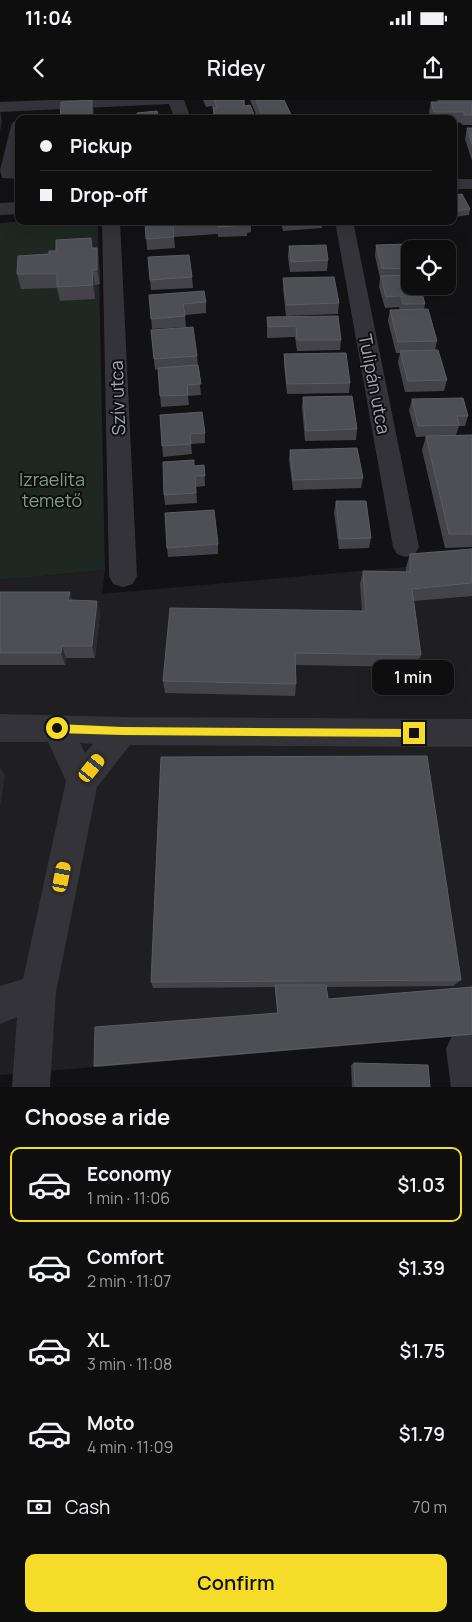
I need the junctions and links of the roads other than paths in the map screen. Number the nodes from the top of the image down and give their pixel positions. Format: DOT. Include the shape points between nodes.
graph roads {
  1 [pos="166,100"];
  2 [pos="176,100"];
  3 [pos="117,102"];
  4 [pos="0,107"];
  5 [pos="22,112"];
  6 [pos="116,115"];
  7 [pos="182,115"];
  8 [pos="15,143"];
  9 [pos="15,174"];
  10 [pos="457,184"];
  11 [pos="472,184"];
  12 [pos="15,208"];
  13 [pos="0,209"];
  14 [pos="111,225"];
  15 [pos="345,225"];
  16 [pos="406,547"];
  17 [pos="123,576"];
  18 [pos="0,728"];
  19 [pos="57,728"];
  20 [pos="122,731"];
  21 [pos="472,733"];
  22 [pos="82,781"];
  23 [pos="38,992"];
  24 [pos="0,1005"];
  25 [pos="465,1049"];
  26 [pos="31,1086"];
  27 [pos="470,1087"];
  1 -- 3 [label="street"];
  2 -- 7 [label="street"];
  3 -- 5 [label="street"];
  3 -- 6 [label="street"];
  4 -- 5 [label="street"];
  8 -- 9 [label="street" via="8,174"];
  10 -- 11 [label="street"];
  12 -- 13 [label="street"];
  14 -- 17 [label="street, Szív utca"];
  15 -- 16 [label="street, Tulipán utca"];
  18 -- 19 [label="street"];
  19 -- 20 [label="street"];
  19 -- 22 [label="street"];
  20 -- 21 [label="street"];
  20 -- 22 [label="street"];
  22 -- 23 [label="street"];
  23 -- 24 [label="street"];
  23 -- 26 [label="street"];
  25 -- 27 [label="street"];
}
